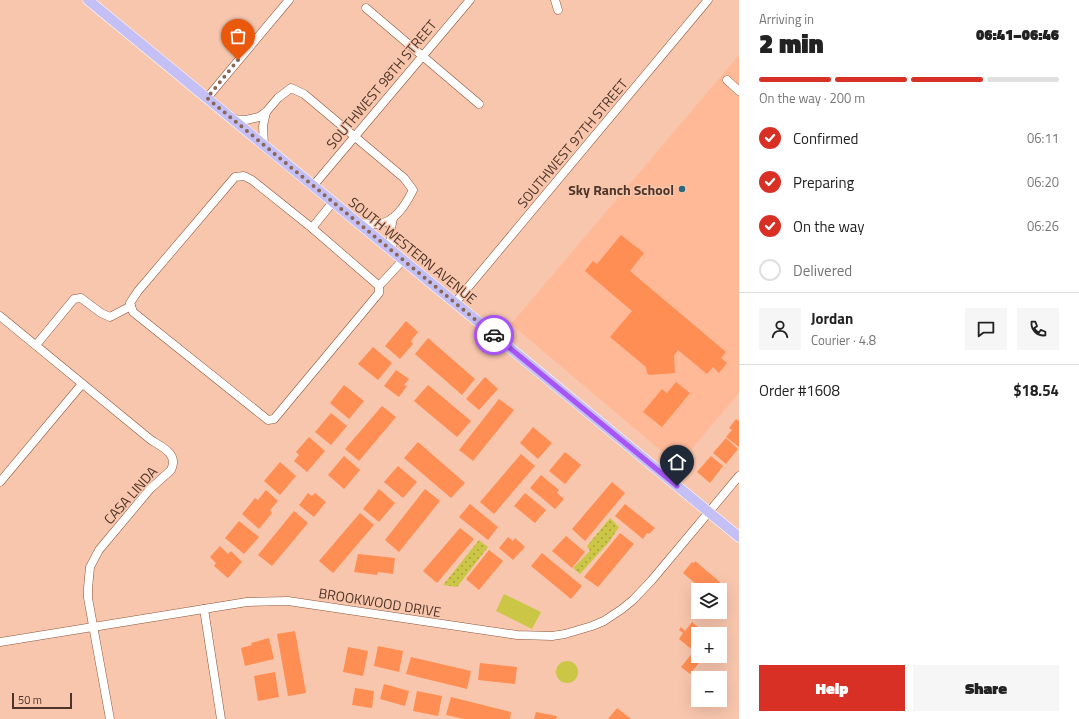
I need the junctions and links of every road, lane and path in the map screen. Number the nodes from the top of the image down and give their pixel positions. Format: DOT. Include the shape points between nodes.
graph roads {
  1 [pos="88,0"];
  2 [pos="289,0"];
  3 [pos="470,0"];
  4 [pos="556,0"];
  5 [pos="708,0"];
  6 [pos="366,8"];
  7 [pos="558,10"];
  8 [pos="423,56"];
  9 [pos="727,80"];
  10 [pos="739,91"];
  11 [pos="207,98"];
  12 [pos="479,104"];
  13 [pos="266,112"];
  14 [pos="232,119"];
  15 [pos="354,136"];
  16 [pos="264,146"];
  17 [pos="313,186"];
  18 [pos="333,202"];
  19 [pos="393,218"];
  20 [pos="358,223"];
  21 [pos="312,228"];
  22 [pos="393,251"];
  23 [pos="403,260"];
  24 [pos="379,286"];
  25 [pos="455,303"];
  26 [pos="131,306"];
  27 [pos="0,316"];
  28 [pos="36,345"];
  29 [pos="82,384"];
  30 [pos="739,476"];
  31 [pos="0,482"];
  32 [pos="709,512"];
  33 [pos="739,537"];
  34 [pos="204,609"];
  35 [pos="94,628"];
  36 [pos="0,642"];
  37 [pos="110,719"];
  38 [pos="221,719"];
  1 -- 11 [label="main road, SOUTH WESTERN AVENUE"];
  2 -- 11 [label="street"];
  3 -- 8 [label="street, SOUTHWEST 98TH STREET"];
  4 -- 7 [label="street"];
  5 -- 25 [label="street, SOUTHWEST 97TH STREET"];
  6 -- 8 [label="street"];
  8 -- 12 [label="street"];
  8 -- 15 [label="street, SOUTHWEST 98TH STREET"];
  9 -- 10 [label="street"];
  11 -- 14 [label="main road, SOUTH WESTERN AVENUE"];
  13 -- 14 [label="street" via="250,119"];
  13 -- 15 [label="street" via="291,88 304,94"];
  13 -- 16 [label="street" via="263,126"];
  14 -- 16 [label="main road, SOUTH WESTERN AVENUE"];
  15 -- 17 [label="street, SOUTHWEST 98TH STREET"];
  15 -- 19 [label="street" via="404,178 413,190 407,202"];
  16 -- 17 [label="main road, SOUTH WESTERN AVENUE"];
  17 -- 18 [label="main road, SOUTH WESTERN AVENUE"];
  18 -- 20 [label="main road, SOUTH WESTERN AVENUE"];
  18 -- 21 [label="street"];
  19 -- 20 [label="street" via="378,224"];
  19 -- 22 [label="street" via="390,233"];
  20 -- 22 [label="main road, SOUTH WESTERN AVENUE"];
  21 -- 24 [label="street"];
  21 -- 26 [label="street" via="252,180 244,176 235,177 138,291 130,303"];
  22 -- 23 [label="main road, SOUTH WESTERN AVENUE"];
  23 -- 24 [label="street"];
  23 -- 25 [label="main road, SOUTH WESTERN AVENUE"];
  24 -- 26 [label="street" via="379,293 274,420 268,420 133,312"];
  25 -- 32 [label="main road, SOUTH WESTERN AVENUE"];
  26 -- 28 [label="street" via="110,317 81,298 74,299"];
  27 -- 28 [label="street, CASA LINDA"];
  28 -- 29 [label="street, CASA LINDA"];
  29 -- 31 [label="street"];
  29 -- 35 [label="street, CASA LINDA" via="168,451 174,462 171,470 150,489 93,559 88,588"];
  30 -- 32 [label="street, BROOKWOOD DRIVE"];
  32 -- 33 [label="main road, SOUTH WESTERN AVENUE"];
  32 -- 34 [label="street, BROOKWOOD DRIVE" via="633,600 604,621 565,634 517,635 288,601 247,602"];
  34 -- 35 [label="street, BROOKWOOD DRIVE"];
  34 -- 38 [label="street"];
  35 -- 36 [label="street, BROOKWOOD DRIVE"];
  35 -- 37 [label="street, CASA LINDA"];
}
